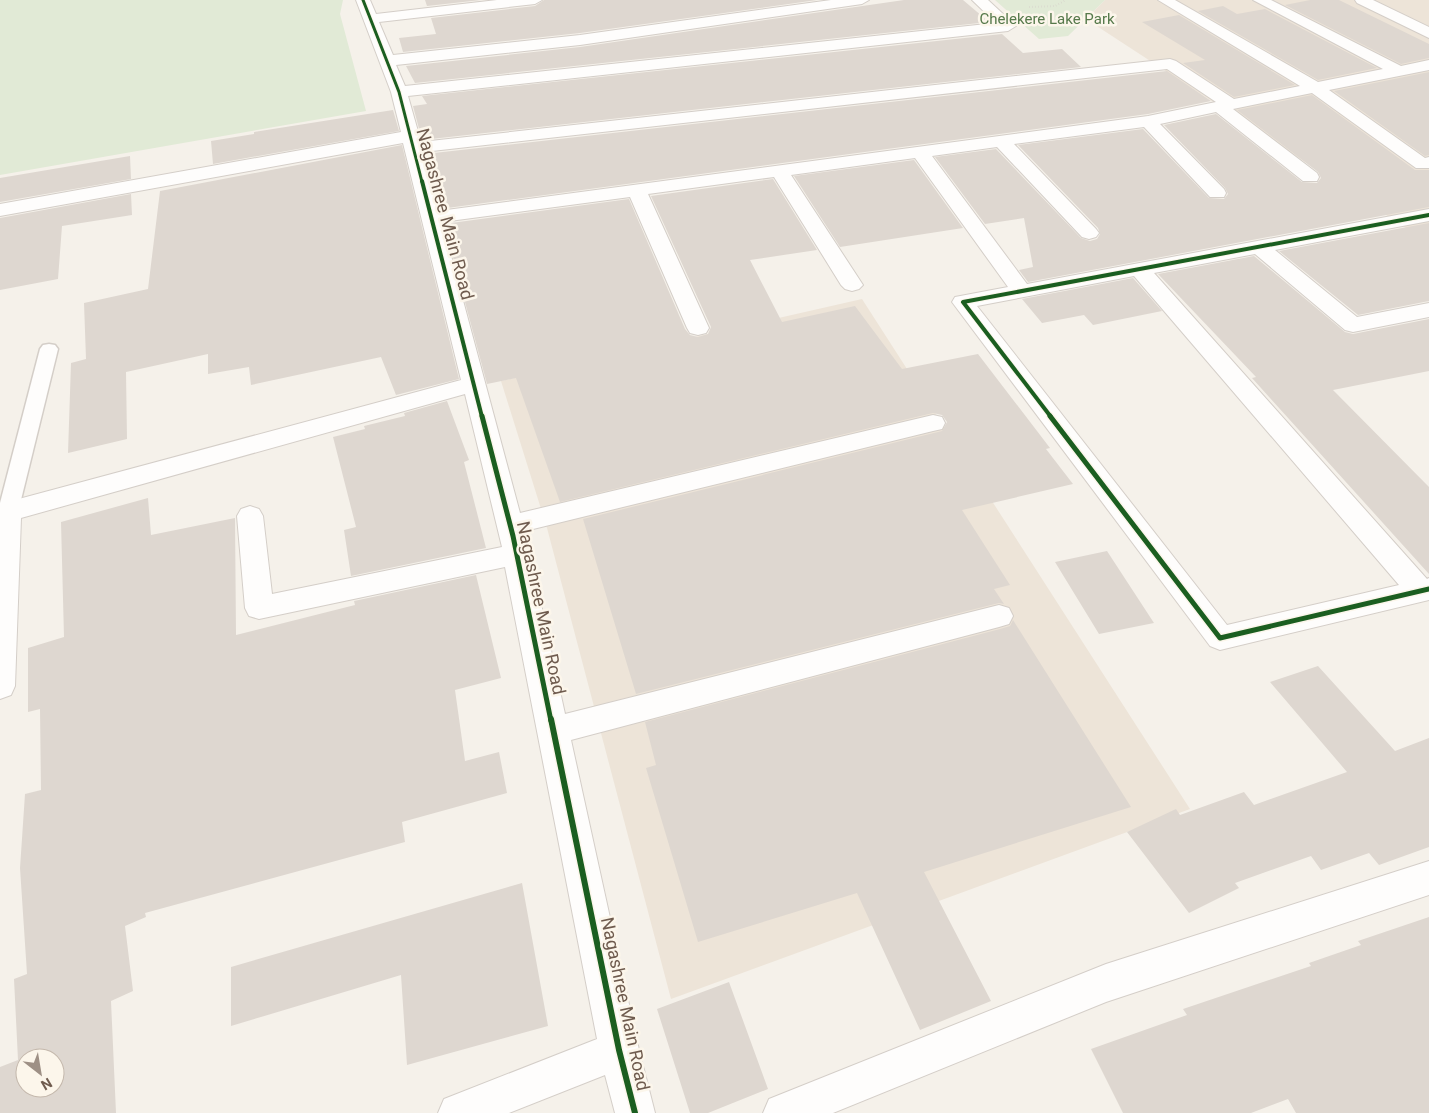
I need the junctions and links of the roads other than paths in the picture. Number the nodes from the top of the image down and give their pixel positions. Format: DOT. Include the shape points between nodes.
graph roads {
  1 [pos="535,0"];
  2 [pos="862,0"];
  3 [pos="979,0"];
  4 [pos="1166,0"];
  5 [pos="1260,0"];
  6 [pos="1362,0"];
  7 [pos="367,10"];
  8 [pos="1429,33"];
  9 [pos="386,61"];
  10 [pos="1429,65"];
  11 [pos="1400,71"];
  12 [pos="1316,88"];
  13 [pos="399,92"];
  14 [pos="1225,106"];
  15 [pos="1148,121"];
  16 [pos="411,142"];
  17 [pos="1002,142"];
  18 [pos="920,152"];
  19 [pos="1429,162"];
  20 [pos="779,170"];
  21 [pos="1310,177"];
  22 [pos="636,190"];
  23 [pos="1217,193"];
  24 [pos="0,210"];
  25 [pos="1429,215"];
  26 [pos="432,218"];
  27 [pos="1089,233"];
  28 [pos="1258,247"];
  29 [pos="1140,269"];
  30 [pos="852,285"];
  31 [pos="1022,291"];
  32 [pos="1429,310"];
  33 [pos="698,328"];
  34 [pos="49,349"];
  35 [pos="474,384"];
  36 [pos="933,422"];
  37 [pos="4,513"];
  38 [pos="250,516"];
  39 [pos="510,526"];
  40 [pos="517,554"];
  41 [pos="1425,590"];
  42 [pos="999,616"];
  43 [pos="0,686"];
  44 [pos="553,731"];
  45 [pos="1429,878"];
  46 [pos="619,1050"];
  47 [pos="458,1113"];
  48 [pos="635,1113"];
  49 [pos="783,1113"];
  1 -- 7 [label="street"];
  2 -- 9 [label="street" via="580,40"];
  3 -- 13 [label="street" via="1008,26"];
  4 -- 12 [label="street"];
  5 -- 11 [label="street"];
  6 -- 8 [label="street"];
  7 -- 9 [label="street, Nagashree Main Road"];
  9 -- 13 [label="street, Nagashree Main Road"];
  10 -- 11 [label="street"];
  11 -- 12 [label="street"];
  12 -- 14 [label="street"];
  12 -- 19 [label="street" via="1422,164"];
  13 -- 16 [label="street, Nagashree Main Road"];
  14 -- 15 [label="street"];
  14 -- 16 [label="street" via="1170,64"];
  14 -- 21 [label="street"];
  15 -- 17 [label="street"];
  15 -- 23 [label="street"];
  16 -- 24 [label="street"];
  16 -- 26 [label="street, Nagashree Main Road"];
  17 -- 18 [label="street"];
  17 -- 27 [label="street"];
  18 -- 20 [label="street"];
  18 -- 31 [label="street"];
  20 -- 22 [label="street"];
  20 -- 30 [label="street"];
  22 -- 26 [label="street"];
  22 -- 33 [label="street"];
  25 -- 28 [label="street"];
  26 -- 35 [label="street, Nagashree Main Road"];
  28 -- 29 [label="street"];
  28 -- 32 [label="street" via="1353,325"];
  29 -- 31 [label="street"];
  29 -- 41 [label="street"];
  31 -- 41 [label="street" via="963,302 1220,638"];
  34 -- 37 [label="lane"];
  35 -- 37 [label="street"];
  35 -- 39 [label="street, Nagashree Main Road"];
  36 -- 39 [label="street"];
  37 -- 43 [label="street"];
  38 -- 40 [label="street" via="259,608"];
  39 -- 40 [label="street, Nagashree Main Road"];
  40 -- 44 [label="street, Nagashree Main Road"];
  42 -- 44 [label="street"];
  44 -- 46 [label="street, Nagashree Main Road"];
  45 -- 49 [label="street" via="1106,983"];
  46 -- 47 [label="street"];
  46 -- 48 [label="street, Nagashree Main Road"];
}
